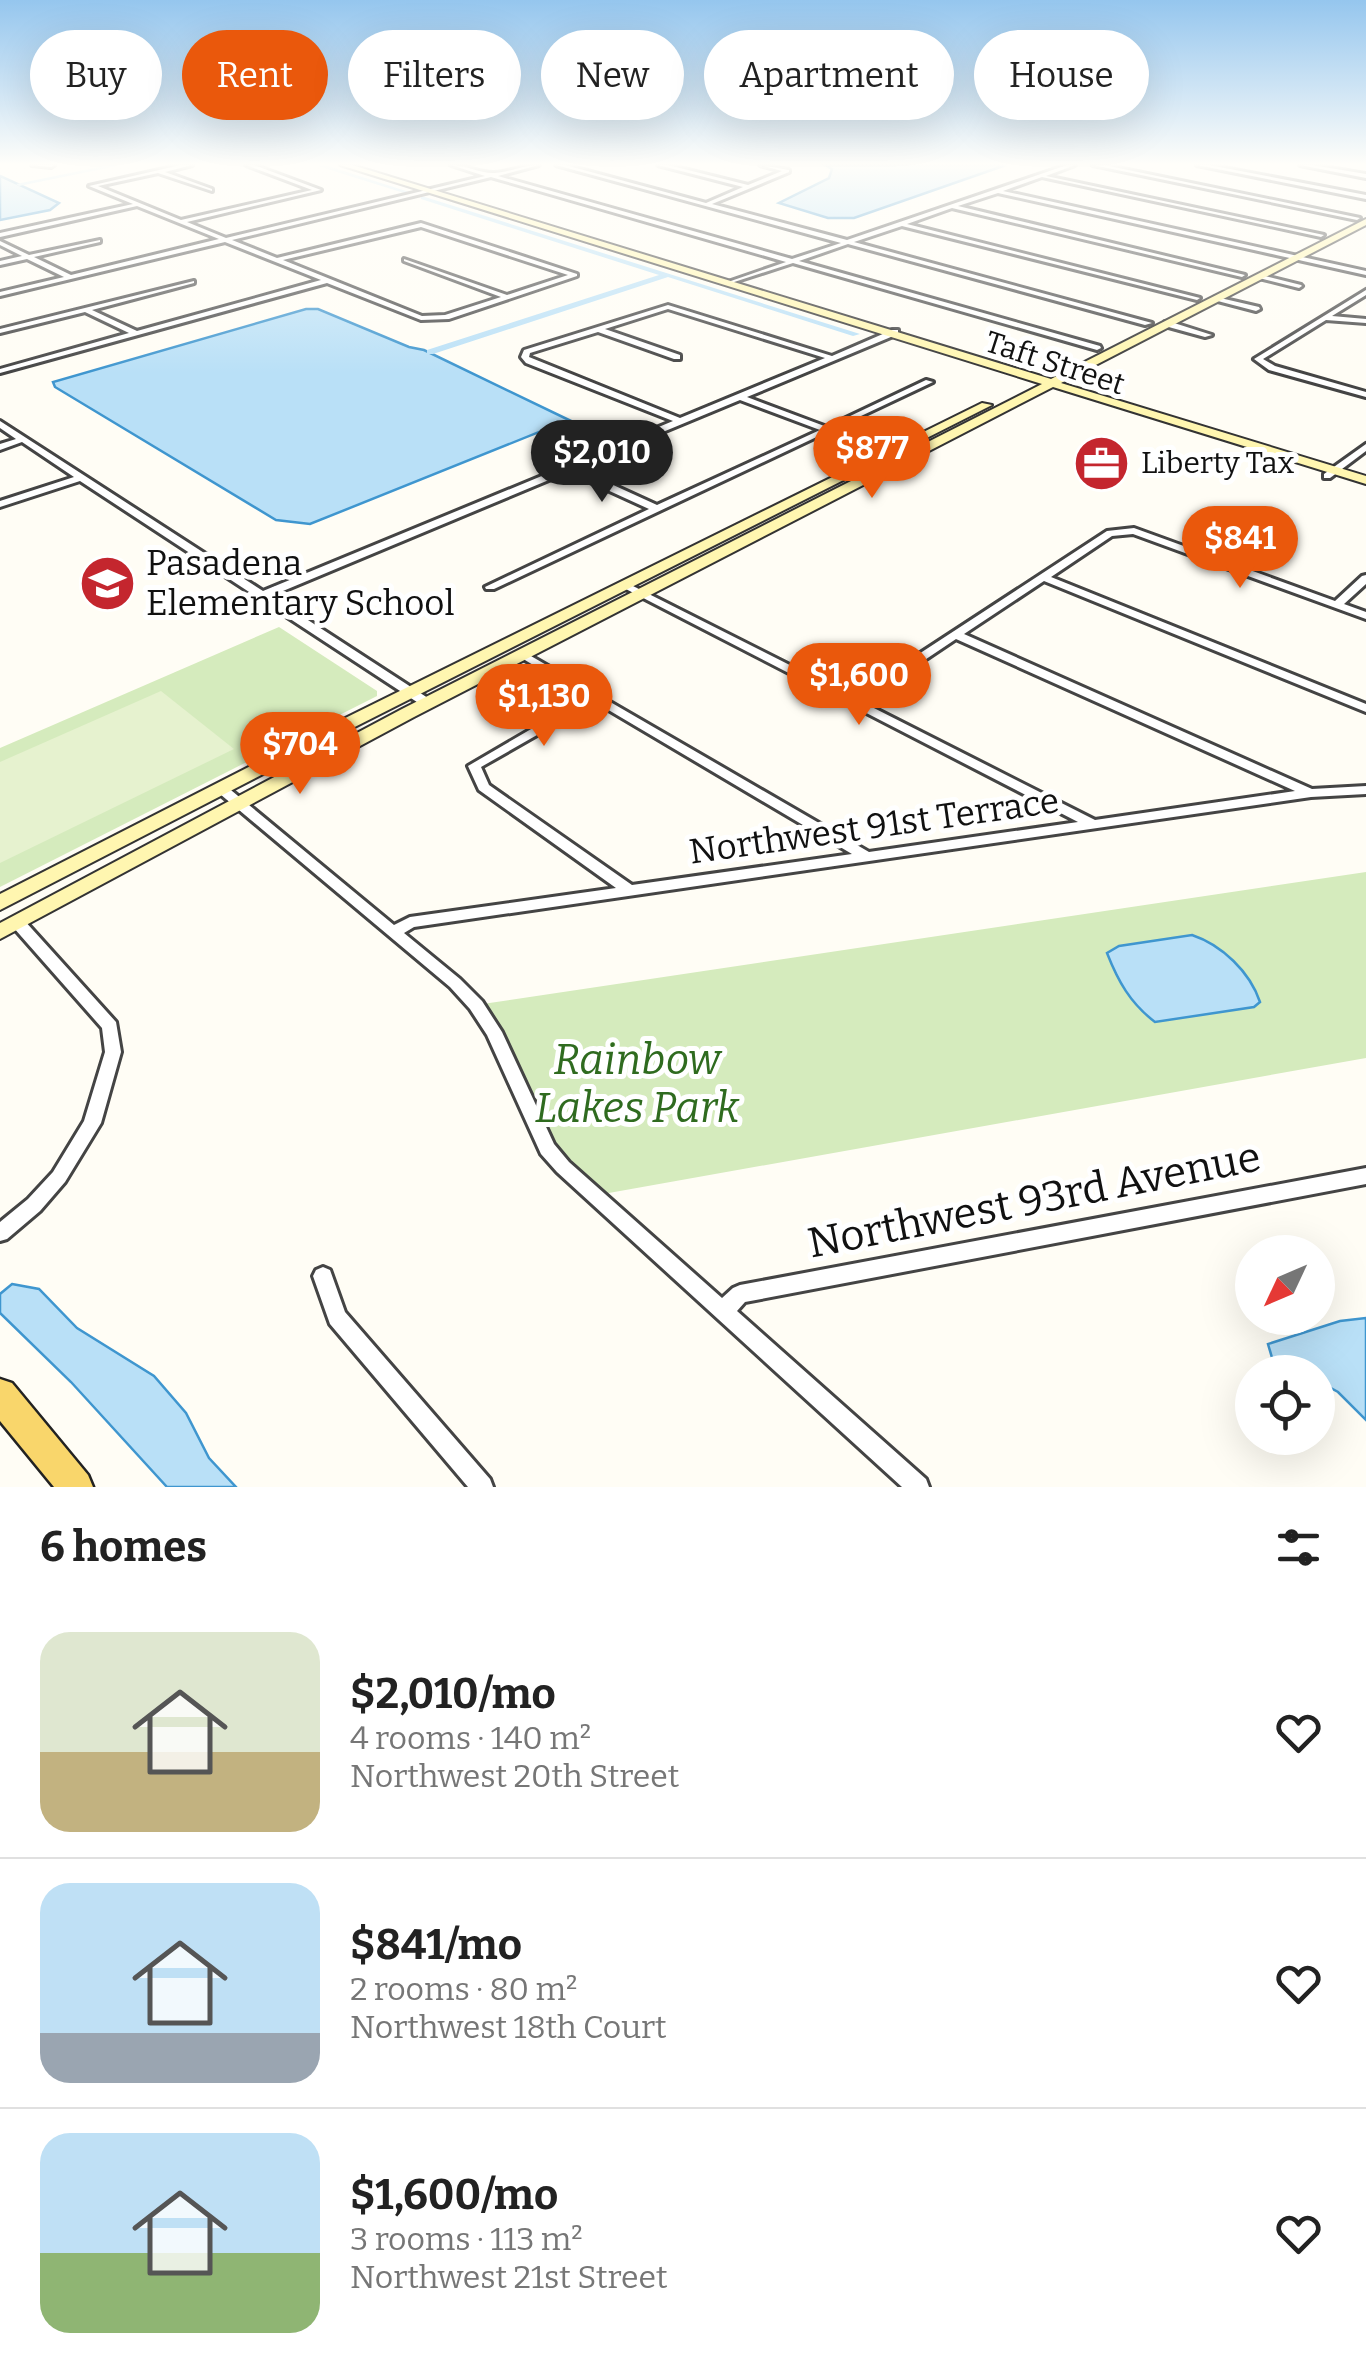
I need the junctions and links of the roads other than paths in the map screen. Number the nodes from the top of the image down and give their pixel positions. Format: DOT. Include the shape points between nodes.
graph roads {
  1 [pos="208,234"];
  2 [pos="251,234"];
  3 [pos="378,234"];
  4 [pos="452,234"];
  5 [pos="572,234"];
  6 [pos="697,234"];
  7 [pos="819,234"];
  8 [pos="871,234"];
  9 [pos="943,234"];
  10 [pos="1068,234"];
  11 [pos="1192,234"];
  12 [pos="1314,234"];
  13 [pos="1325,234"];
  14 [pos="1336,234"];
  15 [pos="1321,236"];
  16 [pos="0,239"];
  17 [pos="98,241"];
  18 [pos="224,241"];
  19 [pos="848,242"];
  20 [pos="1284,255"];
  21 [pos="28,256"];
  22 [pos="1298,258"];
  23 [pos="275,260"];
  24 [pos="406,260"];
  25 [pos="794,262"];
  26 [pos="0,263"];
  27 [pos="1366,273"];
  28 [pos="1242,275"];
  29 [pos="1260,276"];
  30 [pos="70,277"];
  31 [pos="326,281"];
  32 [pos="192,282"];
  33 [pos="730,283"];
  34 [pos="1299,286"];
  35 [pos="0,294"];
  36 [pos="1364,297"];
  37 [pos="509,298"];
  38 [pos="1197,298"];
  39 [pos="1216,299"];
  40 [pos="84,309"];
  41 [pos="1256,309"];
  42 [pos="1326,318"];
  43 [pos="1366,321"];
  44 [pos="1145,324"];
  45 [pos="1168,324"];
  46 [pos="597,329"];
  47 [pos="0,331"];
  48 [pos="135,334"];
  49 [pos="890,334"];
  50 [pos="1208,335"];
  51 [pos="1097,348"];
  52 [pos="1119,349"];
  53 [pos="677,357"];
  54 [pos="829,357"];
  55 [pos="0,371"];
  56 [pos="928,382"];
  57 [pos="1044,382"];
  58 [pos="1366,394"];
  59 [pos="738,396"];
  60 [pos="677,420"];
  61 [pos="0,424"];
  62 [pos="826,429"];
  63 [pos="24,440"];
  64 [pos="0,447"];
  65 [pos="1366,447"];
  66 [pos="565,467"];
  67 [pos="1331,473"];
  68 [pos="82,477"];
  69 [pos="1366,480"];
  70 [pos="1366,488"];
  71 [pos="0,504"];
  72 [pos="655,508"];
  73 [pos="1042,577"];
  74 [pos="1366,578"];
  75 [pos="624,586"];
  76 [pos="490,587"];
  77 [pos="641,594"];
  78 [pos="264,596"];
  79 [pos="1337,604"];
  80 [pos="1366,616"];
  81 [pos="957,635"];
  82 [pos="524,654"];
  83 [pos="411,692"];
  84 [pos="594,696"];
  85 [pos="853,702"];
  86 [pos="427,704"];
  87 [pos="1366,708"];
  88 [pos="1366,790"];
  89 [pos="1311,794"];
  90 [pos="230,796"];
  91 [pos="1095,826"];
  92 [pos="866,856"];
  93 [pos="629,890"];
  94 [pos="0,903"];
  95 [pos="9,927"];
  96 [pos="394,932"];
  97 [pos="1366,1176"];
  98 [pos="0,1233"];
  99 [pos="323,1276"];
  100 [pos="722,1312"];
  101 [pos="0,1395"];
  102 [pos="76,1487"];
  103 [pos="482,1487"];
  104 [pos="918,1487"];
  1 -- 18 [label="street"];
  2 -- 18 [label="street"];
  3 -- 23 [label="street"];
  4 -- 37 [label="street" via="576,275"];
  5 -- 33 [label="main road, Taft Street"];
  6 -- 25 [label="street"];
  7 -- 19 [label="street"];
  8 -- 19 [label="street"];
  9 -- 38 [label="street"];
  10 -- 28 [label="street"];
  11 -- 20 [label="street"];
  12 -- 15 [label="street"];
  13 -- 15 [label="main road"];
  14 -- 22 [label="main road"];
  15 -- 20 [label="main road"];
  16 -- 21 [label="street"];
  17 -- 21 [label="street"];
  18 -- 23 [label="street"];
  18 -- 30 [label="street"];
  19 -- 25 [label="street"];
  19 -- 44 [label="street"];
  20 -- 22 [label="street"];
  20 -- 28 [label="main road"];
  21 -- 26 [label="street"];
  21 -- 30 [label="street"];
  22 -- 27 [label="street"];
  22 -- 29 [label="main road"];
  23 -- 31 [label="street"];
  24 -- 37 [label="street"];
  25 -- 33 [label="street"];
  25 -- 51 [label="street"];
  28 -- 38 [label="main road"];
  29 -- 34 [label="street"];
  29 -- 39 [label="main road"];
  30 -- 35 [label="street"];
  31 -- 37 [label="street" via="434,319"];
  31 -- 48 [label="street"];
  32 -- 40 [label="street"];
  33 -- 49 [label="main road, Taft Street"];
  36 -- 42 [label="street"];
  38 -- 44 [label="main road"];
  39 -- 41 [label="street"];
  39 -- 45 [label="main road"];
  40 -- 47 [label="street"];
  40 -- 48 [label="street"];
  42 -- 43 [label="street"];
  42 -- 58 [label="street" via="1259,362"];
  44 -- 51 [label="main road"];
  44 -- 52 [label="main road"];
  45 -- 50 [label="street"];
  45 -- 52 [label="main road"];
  46 -- 53 [label="street"];
  46 -- 54 [label="street" via="668,306"];
  46 -- 60 [label="street" via="525,357"];
  48 -- 55 [label="street"];
  49 -- 54 [label="street"];
  49 -- 57 [label="main road, Taft Street"];
  51 -- 57 [label="main road"];
  52 -- 57 [label="main road"];
  54 -- 59 [label="street"];
  56 -- 62 [label="street"];
  57 -- 67 [label="main road, Taft Street"];
  57 -- 75 [label="main road"];
  57 -- 77 [label="main road"];
  59 -- 60 [label="street"];
  59 -- 62 [label="street"];
  60 -- 66 [label="street"];
  61 -- 63 [label="street"];
  62 -- 72 [label="street"];
  63 -- 64 [label="street"];
  63 -- 68 [label="street"];
  65 -- 67 [label="street"];
  66 -- 72 [label="street"];
  66 -- 78 [label="street"];
  67 -- 69 [label="main road, Taft Street"];
  67 -- 70 [label="main road, Taft Street"];
  68 -- 71 [label="street"];
  68 -- 78 [label="street"];
  72 -- 76 [label="street"];
  73 -- 79 [label="street" via="1121,530 1134,531"];
  73 -- 81 [label="street"];
  73 -- 87 [label="street"];
  74 -- 79 [label="street"];
  75 -- 77 [label="street"];
  75 -- 83 [label="main road"];
  77 -- 82 [label="main road"];
  77 -- 85 [label="street"];
  78 -- 83 [label="street"];
  79 -- 80 [label="street"];
  81 -- 85 [label="street"];
  81 -- 89 [label="street"];
  82 -- 84 [label="street"];
  82 -- 86 [label="main road"];
  83 -- 86 [label="street"];
  83 -- 90 [label="main road"];
  84 -- 92 [label="street"];
  84 -- 93 [label="street" via="474,766 484,787"];
  85 -- 91 [label="street"];
  86 -- 90 [label="main road"];
  88 -- 89 [label="street, Northwest 91st Terrace"];
  89 -- 91 [label="street, Northwest 91st Terrace"];
  90 -- 94 [label="main road"];
  90 -- 95 [label="main road"];
  90 -- 96 [label="street"];
  91 -- 92 [label="street, Northwest 91st Terrace"];
  92 -- 93 [label="street, Northwest 91st Terrace"];
  93 -- 96 [label="street, Northwest 91st Terrace" via="410,922"];
  95 -- 98 [label="street" via="110,1026 113,1052 92,1122 59,1177"];
  96 -- 100 [label="street" via="476,1005 547,1149"];
  97 -- 100 [label="street, Northwest 93rd Avenue" via="740,1294"];
  99 -- 103 [label="street" via="338,1317"];
  100 -- 104 [label="street"];
  101 -- 102 [label="main road"];
}
